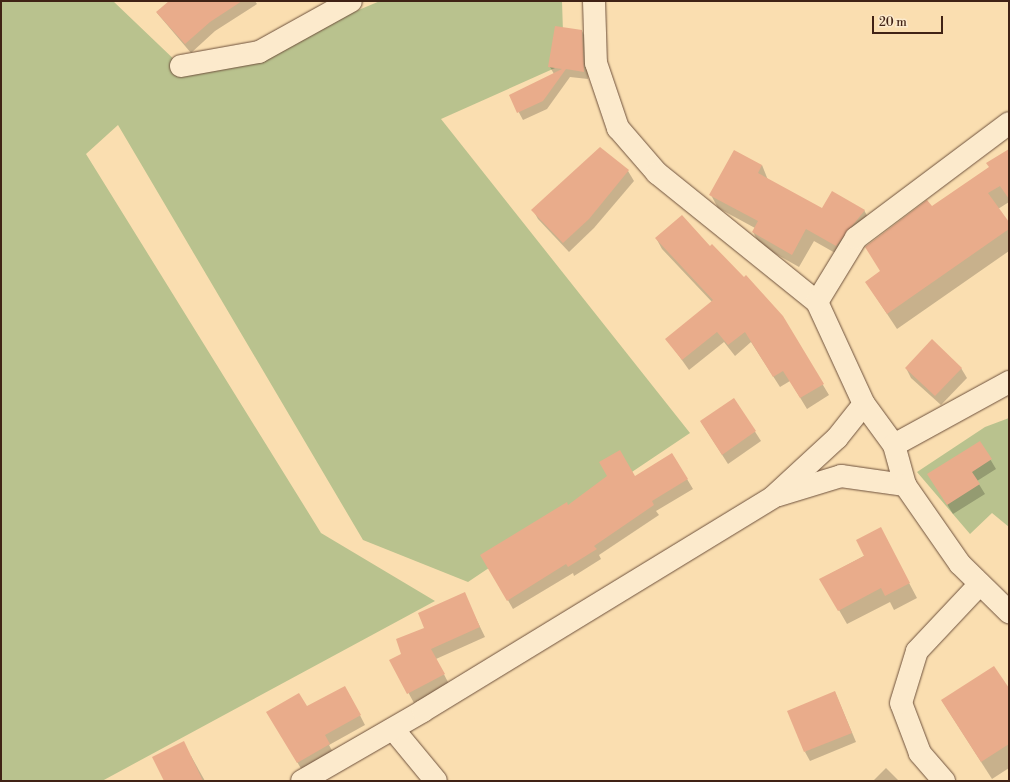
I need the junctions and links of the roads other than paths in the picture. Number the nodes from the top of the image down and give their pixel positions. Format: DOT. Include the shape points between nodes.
graph roads {
  1 [pos="351,1"];
  2 [pos="594,1"];
  3 [pos="181,66"];
  4 [pos="1009,123"];
  5 [pos="817,302"];
  6 [pos="1009,382"];
  7 [pos="864,404"];
  8 [pos="894,445"];
  9 [pos="905,485"];
  10 [pos="773,497"];
  11 [pos="980,584"];
  12 [pos="1009,612"];
  13 [pos="392,729"];
  14 [pos="302,781"];
  15 [pos="436,781"];
  16 [pos="944,781"];
  1 -- 3 [label="street" via="259,52"];
  2 -- 5 [label="street" via="596,63 618,128 657,173"];
  4 -- 5 [label="street" via="856,238"];
  5 -- 7 [label="street"];
  6 -- 8 [label="street"];
  7 -- 8 [label="street"];
  7 -- 10 [label="street" via="837,438"];
  8 -- 9 [label="street"];
  9 -- 10 [label="street" via="841,476"];
  9 -- 11 [label="street" via="960,564"];
  10 -- 13 [label="street"];
  11 -- 12 [label="street"];
  11 -- 16 [label="street" via="917,651 901,703 920,753"];
  13 -- 14 [label="street"];
  13 -- 15 [label="street"];
}
